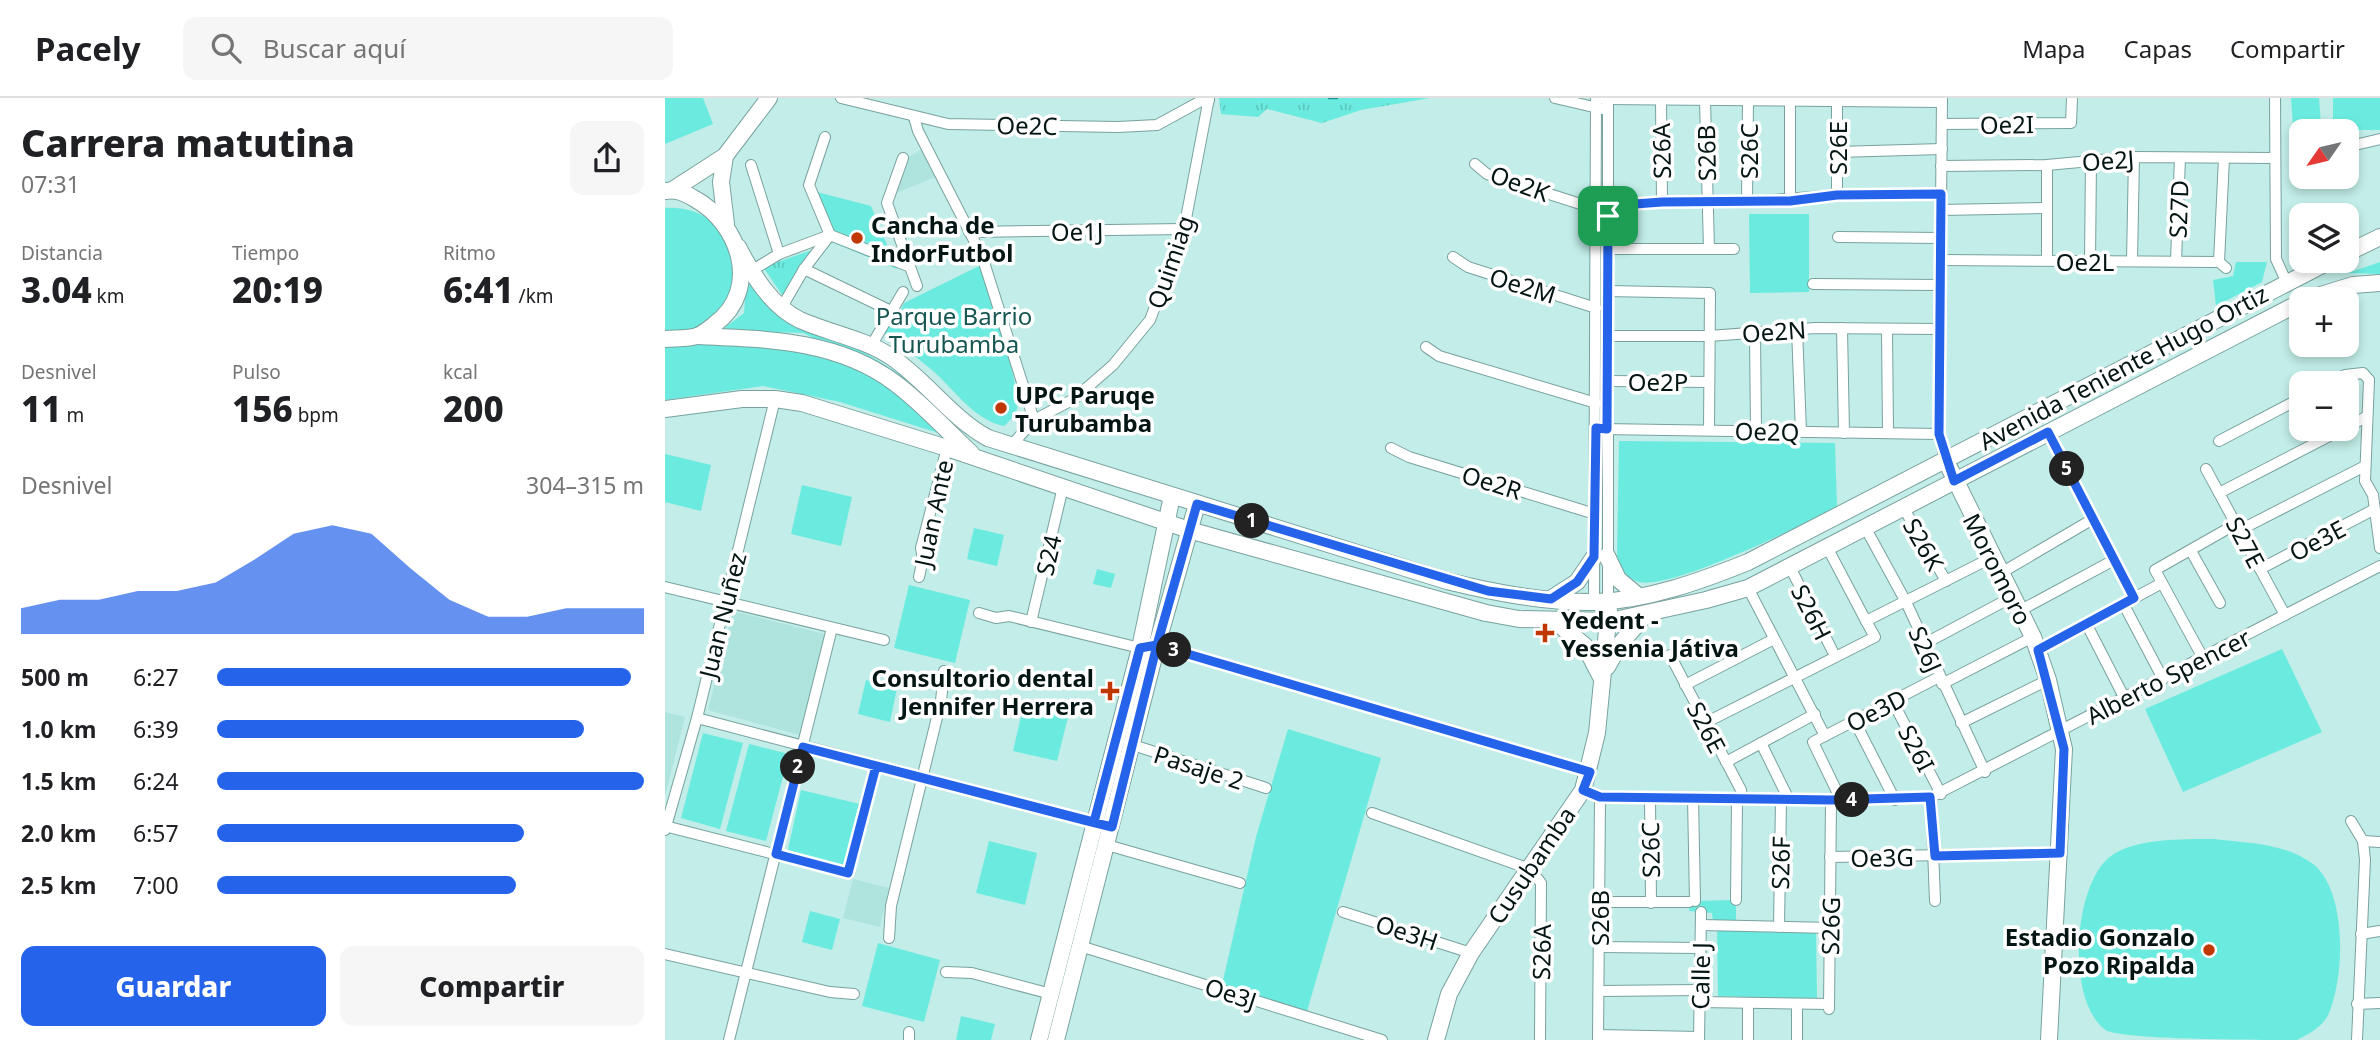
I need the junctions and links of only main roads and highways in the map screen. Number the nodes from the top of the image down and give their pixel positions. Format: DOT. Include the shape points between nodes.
graph roads {
  1 [pos="769,98"];
  2 [pos="725,156"];
  3 [pos="669,190"];
  4 [pos="726,223"];
  5 [pos="2380,237"];
  6 [pos="738,247"];
  7 [pos="2359,247"];
  8 [pos="2304,273"];
  9 [pos="2380,283"];
  10 [pos="2347,287"];
  11 [pos="2289,308"];
  12 [pos="698,336"];
  13 [pos="665,340"];
  14 [pos="665,409"];
  15 [pos="1945,459"];
  16 [pos="978,460"];
  17 [pos="1954,481"];
  18 [pos="1172,496"];
  19 [pos="1197,504"];
  20 [pos="1166,523"];
  21 [pos="1189,530"];
  22 [pos="1637,595"];
  23 [pos="1551,599"];
  24 [pos="1601,601"];
  25 [pos="1646,614"];
  26 [pos="1603,621"];
  27 [pos="1556,622"];
  28 [pos="1602,679"];
  29 [pos="1039,1040"];
  30 [pos="1056,1040"];
  31 [pos="1436,1040"];
  32 [pos="2049,1040"];
  1 -- 2 [label="main road"];
  2 -- 3 [label="main road"];
  2 -- 4 [label="main road" via="721,175"];
  3 -- 4 [label="main road" via="712,208"];
  4 -- 6 [label="main road, Avenida Teniente Hugo Ortiz"];
  5 -- 7 [label="main road"];
  6 -- 12 [label="main road" via="742,278 738,296 724,318"];
  6 -- 18 [label="main road, Avenida Teniente Hugo Ortiz" via="751,271 782,307 800,320 871,346 923,381 971,428 1010,447"];
  8 -- 15 [label="main road, Avenida Teniente Hugo Ortiz"];
  9 -- 10 [label="main road, Avenida Teniente Hugo Ortiz"];
  11 -- 17 [label="main road, Avenida Teniente Hugo Ortiz"];
  12 -- 13 [label="main road, Avenida Teniente Hugo Ortiz"];
  12 -- 16 [label="main road, Avenida Teniente Hugo Ortiz" via="789,342 860,362 897,384"];
  14 -- 16 [label="main road, Avenida Teniente Hugo Ortiz" via="775,398"];
  15 -- 17 [label="main road, Moromoro"];
  15 -- 22 [label="main road, Avenida Teniente Hugo Ortiz" via="1748,562 1688,584"];
  16 -- 20 [label="main road, Avenida Teniente Hugo Ortiz"];
  17 -- 25 [label="main road, Avenida Teniente Hugo Ortiz" via="1748,588"];
  17 -- 32 [label="main road, Moromoro" via="2035,644 2064,749"];
  18 -- 19 [label="main road, Avenida Teniente Hugo Ortiz"];
  18 -- 20 [label="main road"];
  19 -- 21 [label="main road"];
  19 -- 23 [label="main road, Avenida Teniente Hugo Ortiz" via="1447,581"];
  20 -- 21 [label="main road, Avenida Teniente Hugo Ortiz"];
  20 -- 29 [label="main road" via="1140,648"];
  21 -- 27 [label="main road, Avenida Teniente Hugo Ortiz" via="1486,613"];
  21 -- 30 [label="main road"];
  22 -- 23 [label="main road" via="1600,557 1577,582"];
  22 -- 24 [label="main road, Avenida Teniente Hugo Ortiz"];
  23 -- 24 [label="main road, Avenida Teniente Hugo Ortiz"];
  24 -- 26 [label="main road, Cusubamba"];
  25 -- 26 [label="main road, Avenida Teniente Hugo Ortiz"];
  25 -- 28 [label="main road" via="1620,644"];
  26 -- 27 [label="main road, Avenida Teniente Hugo Ortiz"];
  26 -- 28 [label="main road, Cusubamba" via="1607,641"];
  27 -- 28 [label="main road" via="1585,646"];
  28 -- 31 [label="main road, Cusubamba" via="1597,733 1583,790 1471,953 1449,993"];
}
